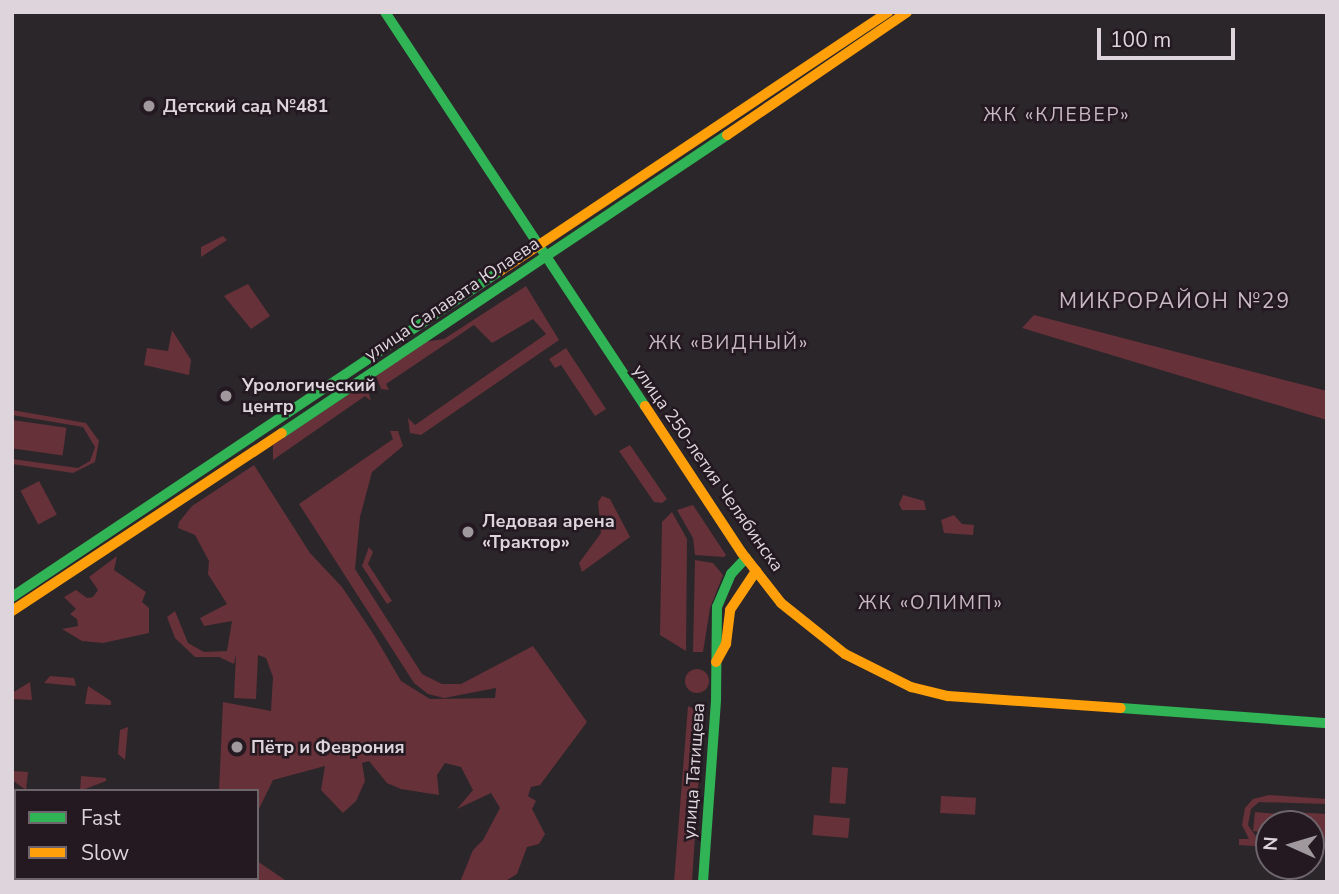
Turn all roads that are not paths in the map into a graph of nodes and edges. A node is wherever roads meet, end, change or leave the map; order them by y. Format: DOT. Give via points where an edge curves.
graph roads {
  1 [pos="385,12"];
  2 [pos="889,12"];
  3 [pos="907,12"];
  4 [pos="539,246"];
  5 [pos="547,258"];
  6 [pos="746,558"];
  7 [pos="756,571"];
  8 [pos="12,597"];
  9 [pos="12,611"];
  10 [pos="716,662"];
  11 [pos="1327,723"];
  12 [pos="704,882"];
  1 -- 4 [label="main road, улица 250-летия Челябинска"];
  2 -- 4 [label="main road, улица Салавата Юлаева"];
  3 -- 5 [label="main road, улица Салавата Юлаева"];
  4 -- 5 [label="main road, улица 250-летия Челябинска"];
  4 -- 8 [label="main road, улица Салавата Юлаева"];
  5 -- 6 [label="main road, улица 250-летия Челябинска"];
  5 -- 9 [label="main road, улица Салавата Юлаева"];
  6 -- 7 [label="main road, улица 250-летия Челябинска"];
  6 -- 10 [label="main road, улица Татищева" via="731,574 717,607"];
  7 -- 10 [label="main road, улица Татищева" via="730,610 726,643"];
  7 -- 11 [label="main road, улица 250-летия Челябинска" via="781,603 845,654 911,687 948,696"];
  10 -- 12 [label="main road, улица Татищева"];
}
